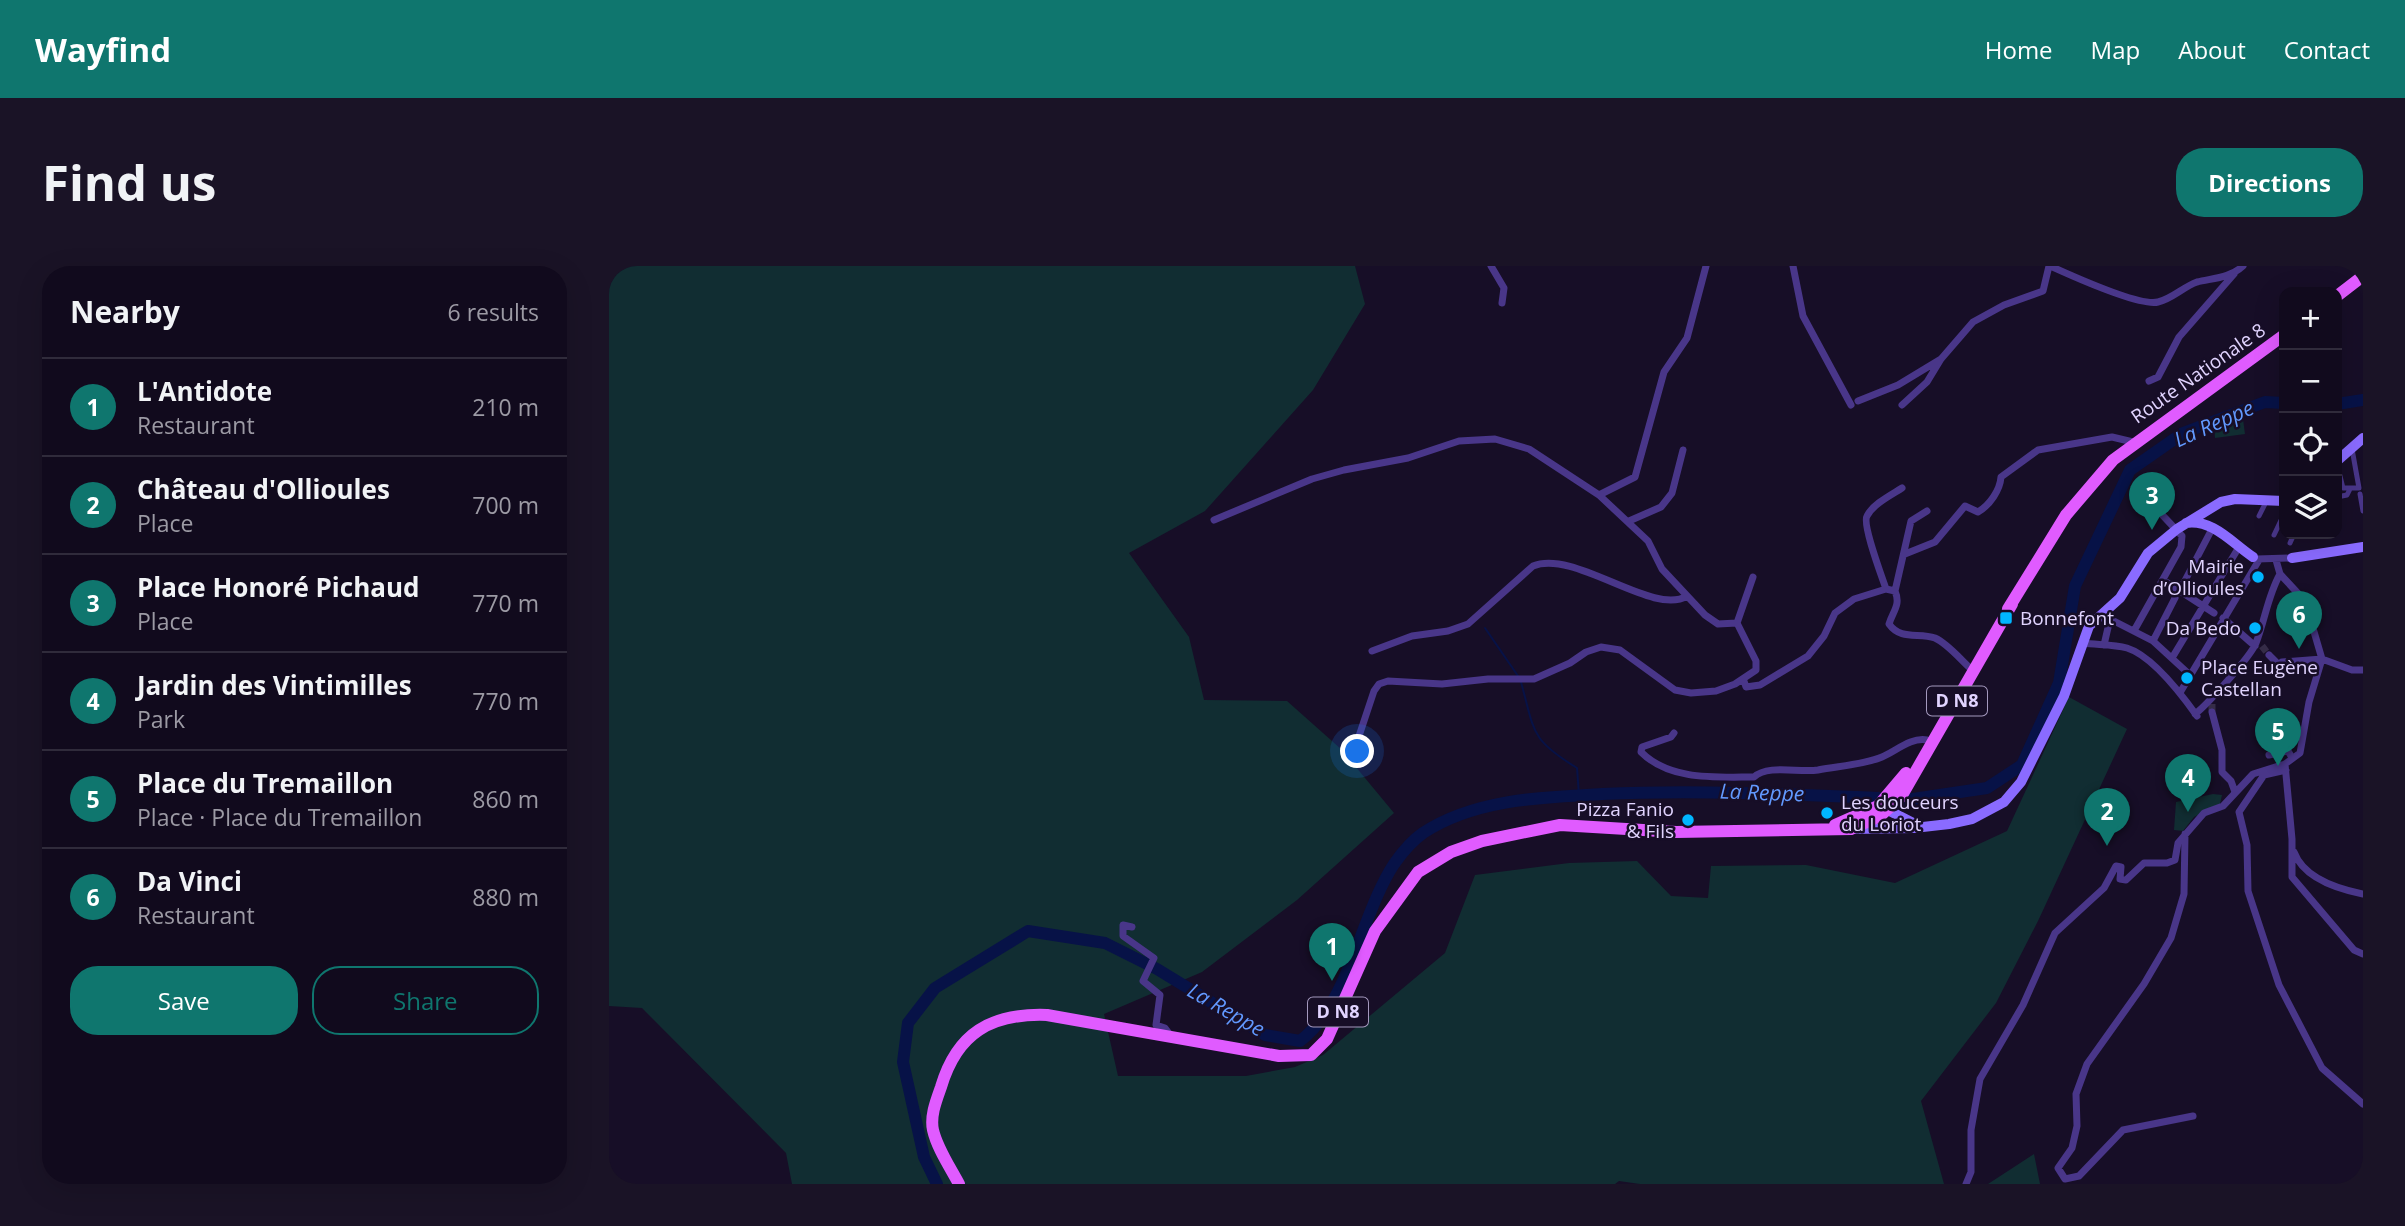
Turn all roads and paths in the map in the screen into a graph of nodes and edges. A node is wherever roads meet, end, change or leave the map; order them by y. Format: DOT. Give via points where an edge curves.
graph roads {
  1 [pos="1492,266"];
  2 [pos="1706,266"];
  3 [pos="1793,266"];
  4 [pos="2050,266"];
  5 [pos="2243,266"];
  6 [pos="2234,274"];
  7 [pos="2363,276"];
  8 [pos="2342,292"];
  9 [pos="1502,303"];
  10 [pos="2279,339"];
  11 [pos="1941,359"];
  12 [pos="2149,381"];
  13 [pos="1902,405"];
  14 [pos="2363,438"];
  15 [pos="2133,442"];
  16 [pos="2351,448"];
  17 [pos="1683,450"];
  18 [pos="2342,458"];
  19 [pos="2340,476"];
  20 [pos="1902,488"];
  21 [pos="2350,489"];
  22 [pos="2360,490"];
  23 [pos="1599,495"];
  24 [pos="2342,496"];
  25 [pos="2153,498"];
  26 [pos="2267,500"];
  27 [pos="2279,501"];
  28 [pos="2213,506"];
  29 [pos="1927,511"];
  30 [pos="2363,511"];
  31 [pos="2259,516"];
  32 [pos="1214,520"];
  33 [pos="1629,521"];
  34 [pos="2279,524"];
  35 [pos="2182,526"];
  36 [pos="2213,527"];
  37 [pos="2274,535"];
  38 [pos="2292,539"];
  39 [pos="2290,543"];
  40 [pos="2239,547"];
  41 [pos="2363,547"];
  42 [pos="1905,554"];
  43 [pos="2256,558"];
  44 [pos="2291,558"];
  45 [pos="2276,560"];
  46 [pos="2280,574"];
  47 [pos="1753,577"];
  48 [pos="2163,580"];
  49 [pos="1891,590"];
  50 [pos="2178,594"];
  51 [pos="1687,596"];
  52 [pos="2012,604"];
  53 [pos="2204,606"];
  54 [pos="2214,613"];
  55 [pos="2108,615"];
  56 [pos="2224,618"];
  57 [pos="1737,623"];
  58 [pos="2135,629"];
  59 [pos="2153,641"];
  60 [pos="2083,643"];
  61 [pos="2104,645"];
  62 [pos="2259,646"];
  63 [pos="1372,651"];
  64 [pos="2269,655"];
  65 [pos="2322,659"];
  66 [pos="2171,660"];
  67 [pos="1970,667"];
  68 [pos="2363,670"];
  69 [pos="2161,674"];
  70 [pos="2190,675"];
  71 [pos="2151,676"];
  72 [pos="1744,681"];
  73 [pos="2181,691"];
  74 [pos="2211,706"];
  75 [pos="1674,733"];
  76 [pos="1358,739"];
  77 [pos="1927,740"];
  78 [pos="2269,755"];
  79 [pos="2291,756"];
  80 [pos="2285,767"];
  81 [pos="2263,773"];
  82 [pos="2235,792"];
  83 [pos="1901,797"];
  84 [pos="1885,809"];
  85 [pos="1902,818"];
  86 [pos="1927,827"];
  87 [pos="1812,829"];
  88 [pos="1851,829"];
  89 [pos="1895,829"];
  90 [pos="2185,834"];
  91 [pos="2293,848"];
  92 [pos="2310,872"];
  93 [pos="2299,888"];
  94 [pos="2363,894"];
  95 [pos="1132,928"];
  96 [pos="2363,954"];
  97 [pos="1171,1037"];
  98 [pos="2363,1104"];
  99 [pos="2193,1116"];
  100 [pos="959,1184"];
  101 [pos="1966,1184"];
  1 -- 9 [label="street" via="1504,288"];
  2 -- 23 [label="street" via="1687,338 1664,372 1635,477"];
  3 -- 11 [label="street" via="1803,316 1854,403 1898,385"];
  4 -- 6 [label="street" via="2148,302"];
  4 -- 11 [label="street" via="2043,291 1973,322"];
  5 -- 6 [label="street"];
  6 -- 12 [label="street" via="2179,337 2158,377"];
  7 -- 8 [label="main road"];
  10 -- 15 [label="main road, Route Nationale 8 / D N8"];
  11 -- 13 [label="street" via="1927,382"];
  14 -- 16 [label="main road"];
  15 -- 42 [label="street" via="2112,437 2027,455 2001,477 1999,488 1983,509 1978,512 1965,506 1935,542"];
  15 -- 52 [label="main road, D N8" via="2082,494"];
  16 -- 18 [label="main road"];
  16 -- 22 [label="street"];
  17 -- 33 [label="street" via="1672,493 1661,507"];
  19 -- 21 [label="street" via="2343,488"];
  20 -- 49 [label="street" via="1867,515 1864,525"];
  21 -- 22 [label="street"];
  21 -- 24 [label="street"];
  22 -- 30 [label="street"];
  23 -- 32 [label="street" via="1518,444 1478,438 1323,476"];
  23 -- 33 [label="street"];
  25 -- 35 [label="street" via="2152,504"];
  26 -- 27 [label="main road"];
  26 -- 28 [label="main road" via="2227,499"];
  26 -- 31 [label="street"];
  28 -- 35 [label="main road"];
  28 -- 36 [label="main road" via="2209,515"];
  29 -- 42 [label="street" via="1911,522"];
  33 -- 51 [label="street" via="1649,541 1662,569"];
  34 -- 37 [label="street"];
  35 -- 36 [label="main road" via="2199,522"];
  35 -- 48 [label="street" via="2181,547"];
  35 -- 55 [label="main road" via="2148,553"];
  36 -- 40 [label="main road"];
  36 -- 50 [label="street"];
  38 -- 39 [label="street"];
  40 -- 43 [label="main road"];
  40 -- 53 [label="street"];
  41 -- 44 [label="main road"];
  42 -- 49 [label="street"];
  43 -- 45 [label="street"];
  43 -- 56 [label="street"];
  44 -- 45 [label="street"];
  45 -- 46 [label="street"];
  46 -- 62 [label="street"];
  46 -- 65 [label="street" via="2305,601"];
  47 -- 57 [label="street"];
  48 -- 50 [label="street"];
  48 -- 58 [label="street"];
  49 -- 67 [label="street" via="1898,605 1888,624 1893,629 1914,637 1933,637"];
  49 -- 72 [label="street" via="1859,596 1835,613 1808,656 1751,689"];
  50 -- 53 [label="street"];
  50 -- 59 [label="street"];
  51 -- 57 [label="street" via="1718,624"];
  51 -- 63 [label="street" via="1680,601 1666,599 1617,586 1571,566 1541,563 1468,624 1412,636"];
  52 -- 67 [label="main road, D N8"];
  52 -- 83 [label="main road, D N8"];
  53 -- 54 [label="street"];
  53 -- 66 [label="street"];
  55 -- 58 [label="street"];
  55 -- 60 [label="main road" via="2089,626"];
  55 -- 61 [label="street"];
  56 -- 62 [label="street"];
  56 -- 70 [label="street"];
  57 -- 72 [label="street" via="1756,661 1756,670"];
  58 -- 59 [label="street"];
  59 -- 66 [label="street"];
  60 -- 61 [label="street"];
  60 -- 86 [label="main road" via="2064,696 2014,793 1972,819"];
  61 -- 69 [label="street" via="2135,651"];
  62 -- 74 [label="street" via="2220,686"];
  64 -- 65 [label="street" via="2279,662"];
  65 -- 68 [label="street"];
  65 -- 79 [label="street" via="2300,752"];
  66 -- 70 [label="street"];
  67 -- 77 [label="main road, D N8"];
  69 -- 71 [label="street"];
  69 -- 73 [label="street"];
  70 -- 73 [label="street"];
  72 -- 76 [label="street" via="1716,691 1675,690 1620,650 1601,647 1534,679 1379,684"];
  73 -- 74 [label="street" via="2196,715"];
  74 -- 82 [label="street" via="2222,750 2222,772"];
  75 -- 77 [label="street" via="1642,747 1641,752 1659,764 1696,776 1814,771 1880,758 1916,740"];
  77 -- 84 [label="main road, D N8"];
  78 -- 79 [label="street" via="2288,751"];
  79 -- 80 [label="street"];
  80 -- 81 [label="street"];
  80 -- 91 [label="street"];
  81 -- 82 [label="street" via="2253,774"];
  81 -- 98 [label="street" via="2239,812 2247,845 2248,891 2279,985 2322,1068"];
  82 -- 90 [label="street" via="2223,806 2204,813"];
  83 -- 84 [label="main road, D N8"];
  83 -- 85 [label="main road"];
  84 -- 85 [label="main road"];
  84 -- 87 [label="main road, D N8"];
  84 -- 88 [label="main road, D N8"];
  84 -- 89 [label="main road"];
  85 -- 86 [label="main road"];
  86 -- 89 [label="main road"];
  87 -- 88 [label="main road, D N8"];
  87 -- 97 [label="main road, D N8" via="1676,832 1560,825 1467,846 1425,866 1411,879 1375,931 1318,1051 1291,1057"];
  88 -- 89 [label="main road"];
  90 -- 99 [label="street" via="2184,894 2171,938 2087,1064 2076,1094 2077,1126 2071,1148 2058,1168 2065,1179 2079,1176 2123,1130"];
  90 -- 101 [label="street" via="2175,860 2144,863 2126,880 2120,879 2121,867 2116,866 2105,888 2055,933 2023,1005 1980,1079"];
  91 -- 92 [label="street" via="2296,859"];
  91 -- 93 [label="street" via="2292,877"];
  92 -- 93 [label="street" via="2298,874"];
  92 -- 94 [label="street" via="2336,889"];
  93 -- 96 [label="street" via="2354,950"];
  95 -- 97 [label="street" via="1123,925 1123,936 1154,958 1143,981 1160,995 1156,1025 1168,1030"];
  97 -- 100 [label="main road, D N8" via="1031,1014 989,1023 970,1034 950,1065 932,1121"];
}
